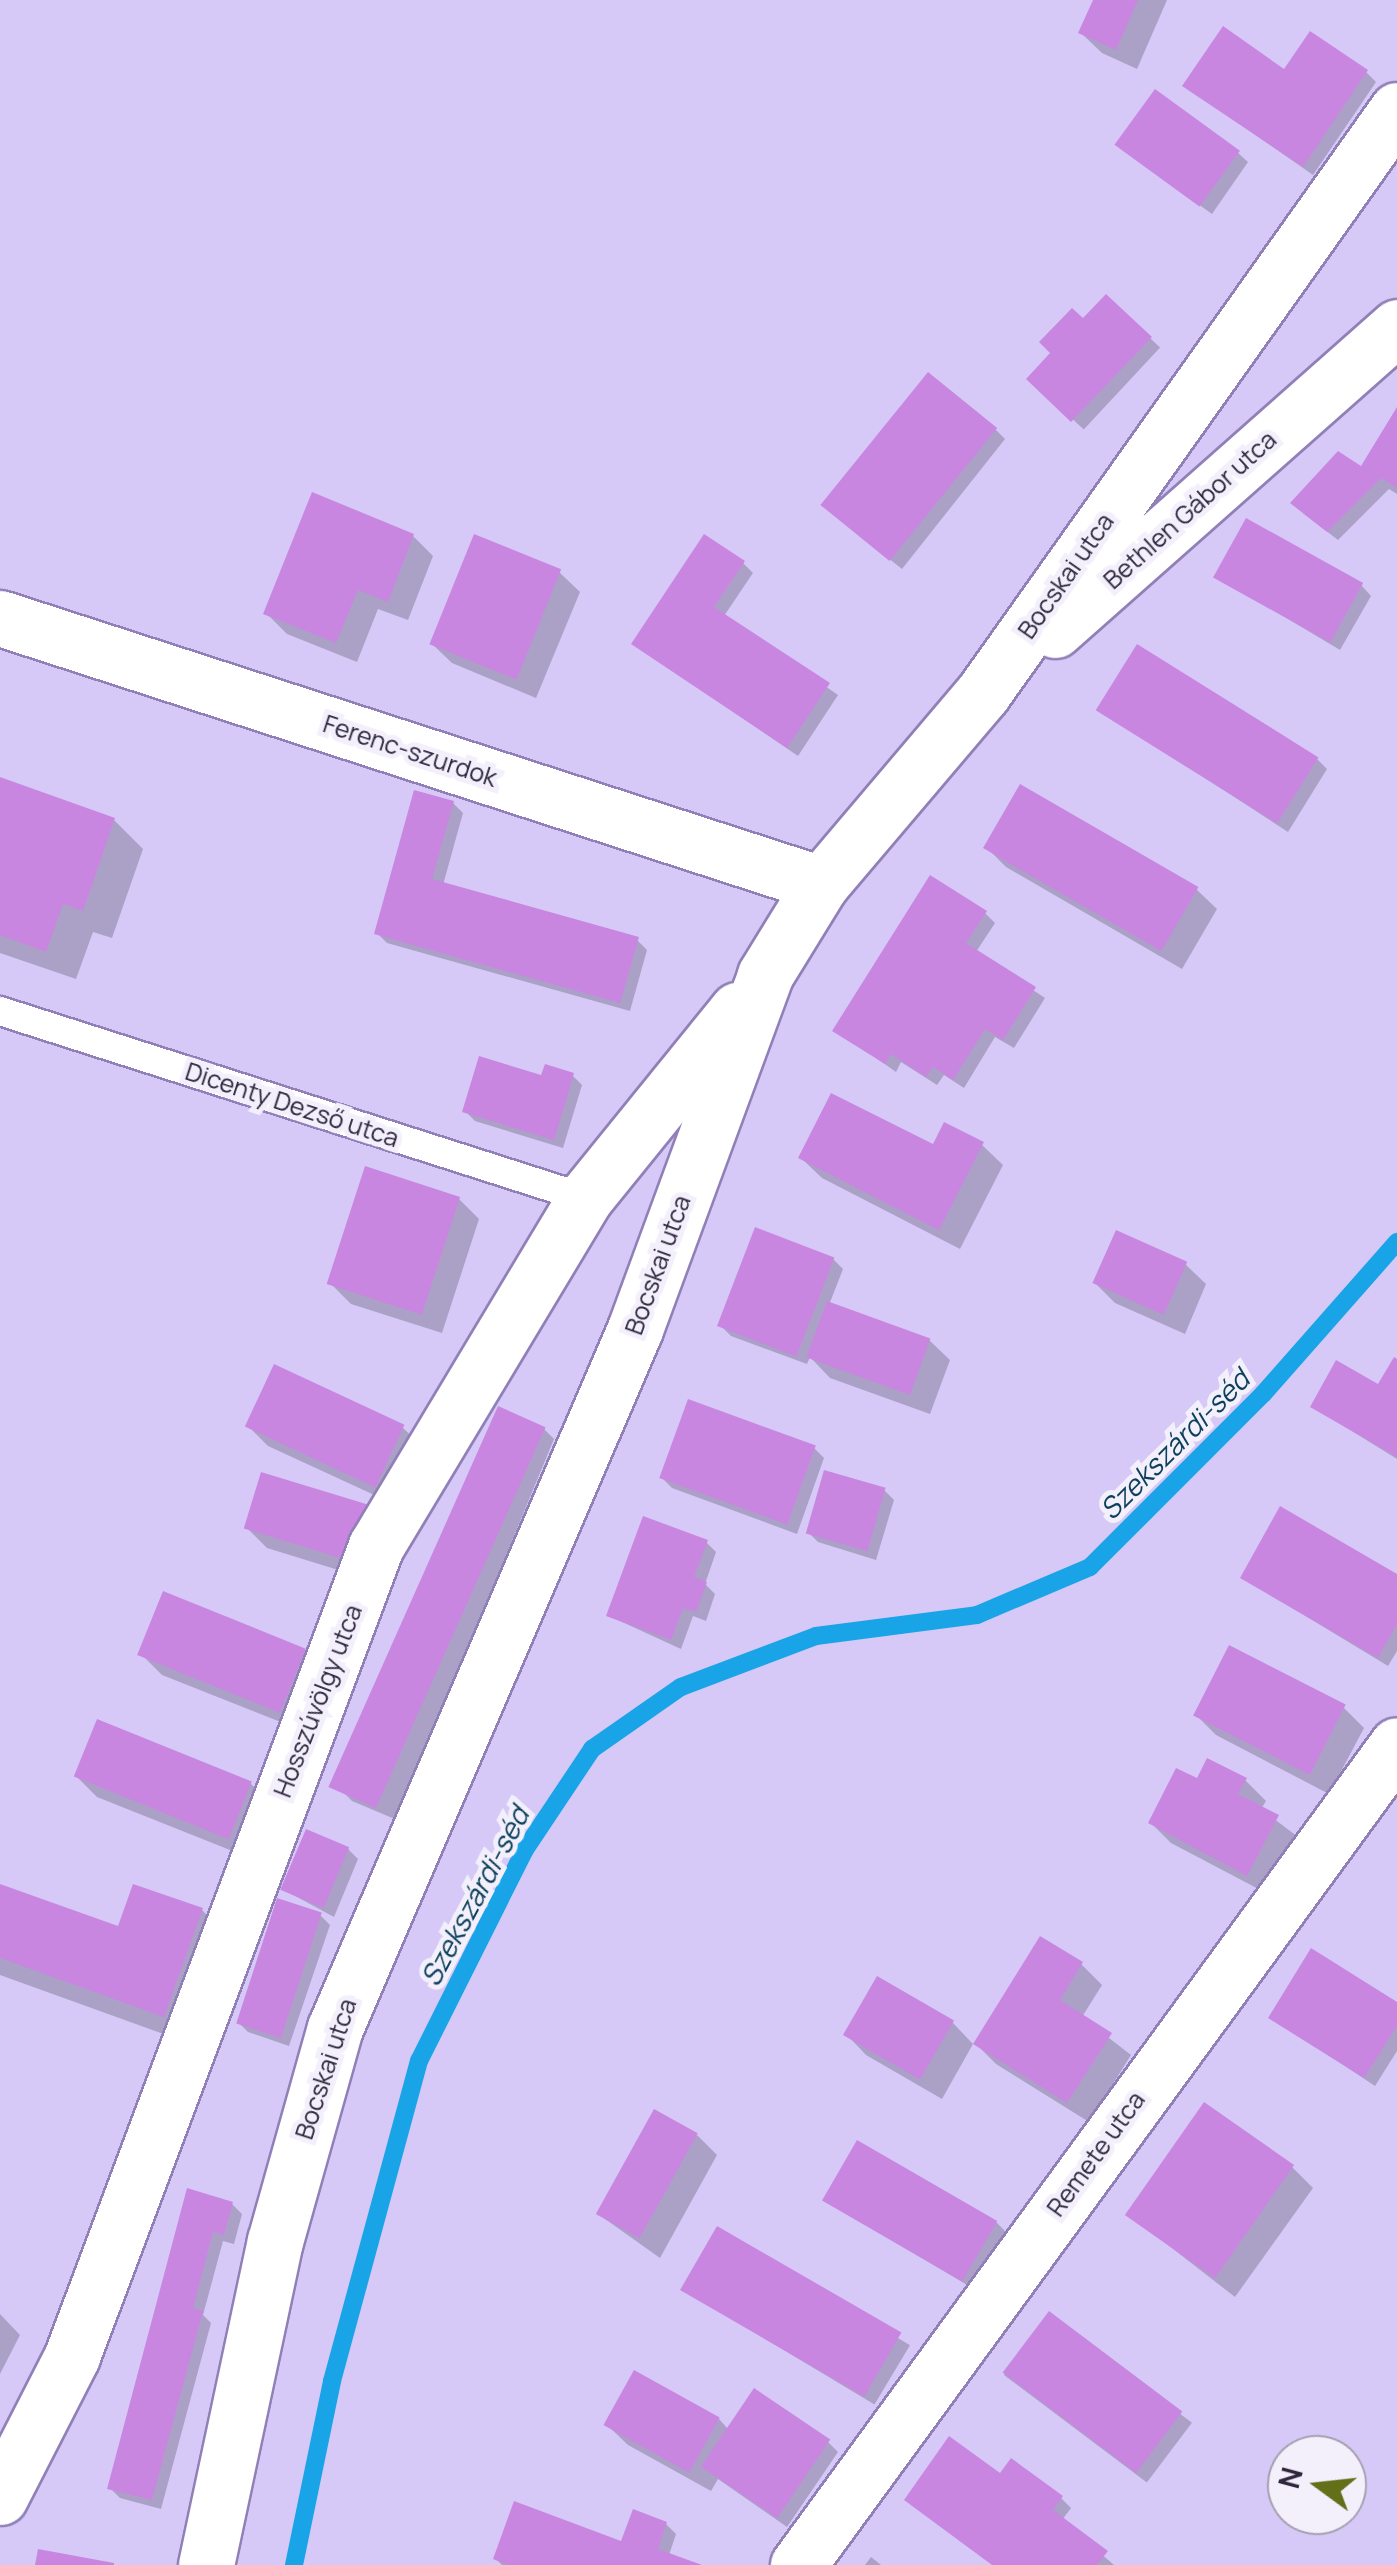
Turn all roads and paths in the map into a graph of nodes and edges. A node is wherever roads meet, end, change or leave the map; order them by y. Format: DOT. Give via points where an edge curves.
graph roads {
  1 [pos="1397,110"];
  2 [pos="1397,327"];
  3 [pos="0,618"];
  4 [pos="983,693"];
  5 [pos="821,884"];
  6 [pos="766,975"];
  7 [pos="0,1011"];
  8 [pos="585,1198"];
  9 [pos="1397,1745"];
  10 [pos="0,2498"];
  11 [pos="206,2565"];
  12 [pos="798,2565"];
  1 -- 4 [label="street, Bocskai utca"];
  2 -- 4 [label="street, Bethlen Gábor utca"];
  3 -- 5 [label="street, Ferenc-szurdok"];
  4 -- 5 [label="street, Bocskai utca"];
  5 -- 6 [label="street, Bocskai utca"];
  6 -- 8 [label="street, Hosszúvölgy utca"];
  6 -- 11 [label="street, Bocskai utca" via="636,1329 334,2028 271,2260"];
  7 -- 8 [label="lane, Dicenty Dezső utca"];
  8 -- 10 [label="street, Hosszúvölgy utca" via="376,1546 72,2356"];
  9 -- 12 [label="street, Remete utca"];
}
